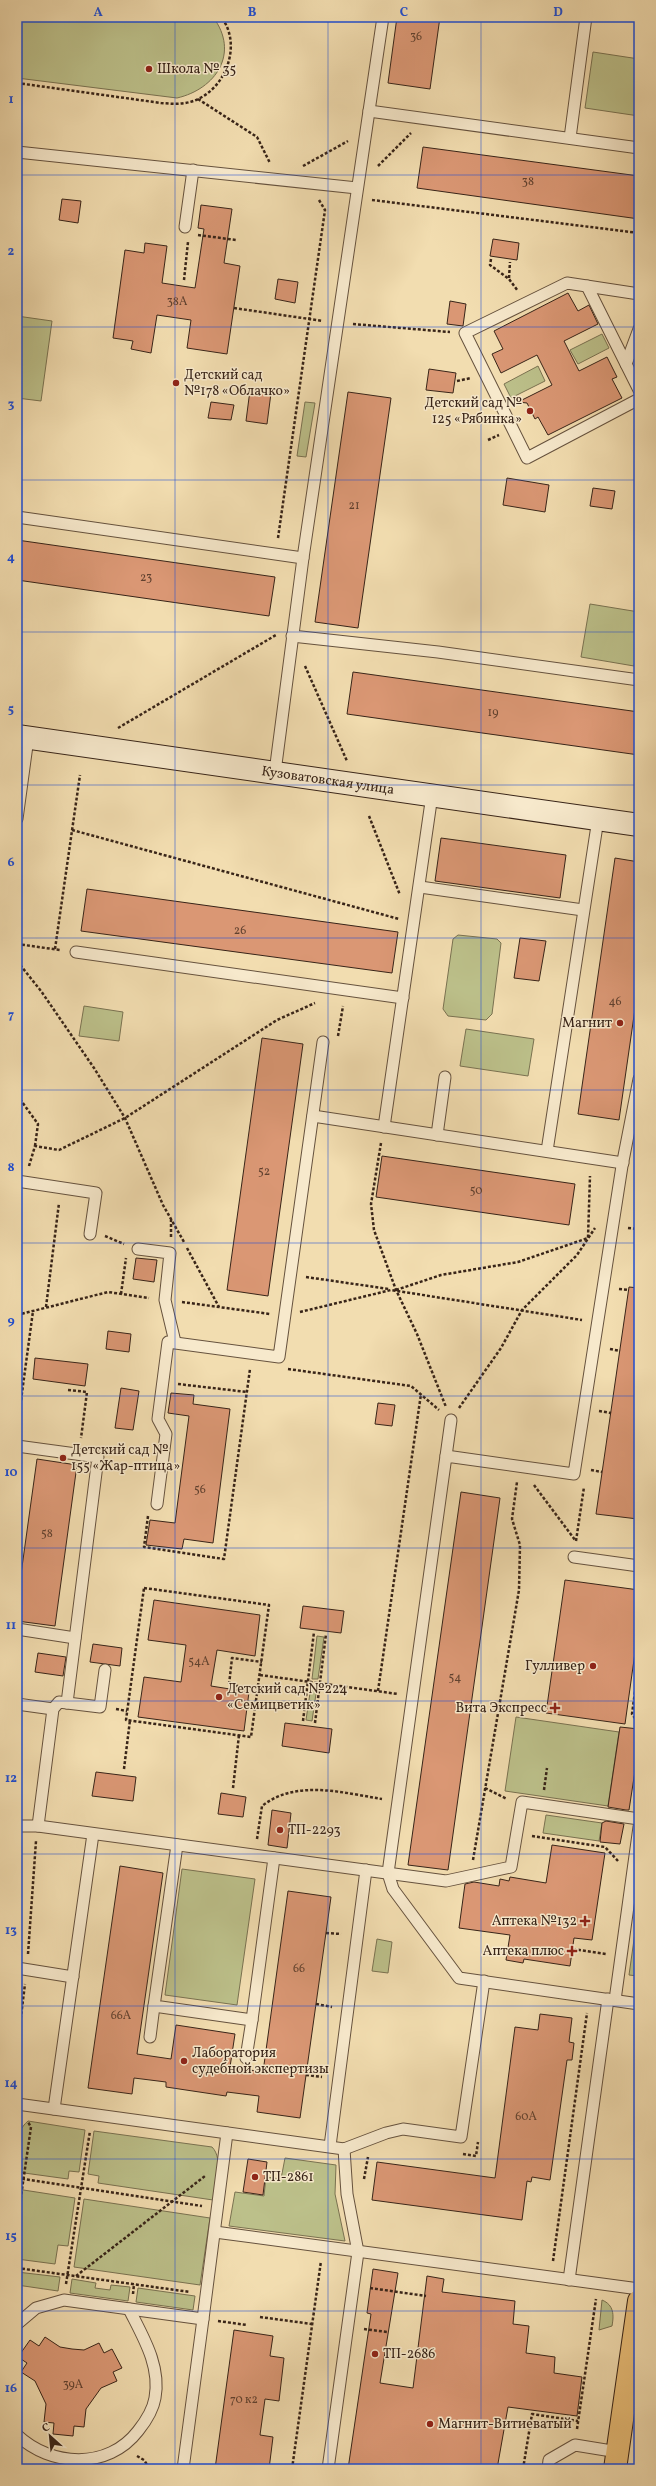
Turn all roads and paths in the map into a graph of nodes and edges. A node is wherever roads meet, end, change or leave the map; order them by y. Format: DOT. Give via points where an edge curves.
graph roads {
  1 [pos="222,17"];
  2 [pos="383,17"];
  3 [pos="586,17"];
  4 [pos="17,83"];
  5 [pos="198,99"];
  6 [pos="369,111"];
  7 [pos="425,118"];
  8 [pos="366,132"];
  9 [pos="570,138"];
  10 [pos="639,148"];
  11 [pos="17,152"];
  12 [pos="193,170"];
  13 [pos="277,179"];
  14 [pos="307,183"];
  15 [pos="356,193"];
  16 [pos="187,230"];
  17 [pos="639,233"];
  18 [pos="236,240"];
  19 [pos="491,259"];
  20 [pos="510,262"];
  21 [pos="509,279"];
  22 [pos="184,280"];
  23 [pos="587,286"];
  24 [pos="639,294"];
  25 [pos="525,303"];
  26 [pos="234,308"];
  27 [pos="309,319"];
  28 [pos="337,323"];
  29 [pos="639,328"];
  30 [pos="432,330"];
  31 [pos="626,364"];
  32 [pos="639,390"];
  33 [pos="639,399"];
  34 [pos="17,517"];
  35 [pos="276,555"];
  36 [pos="303,558"];
  37 [pos="278,634"];
  38 [pos="292,636"];
  39 [pos="639,680"];
  40 [pos="117,729"];
  41 [pos="22,737"];
  42 [pos="347,761"];
  43 [pos="275,772"];
  44 [pos="80,775"];
  45 [pos="19,783"];
  46 [pos="432,794"];
  47 [pos="369,816"];
  48 [pos="17,819"];
  49 [pos="598,819"];
  50 [pos="639,825"];
  51 [pos="72,830"];
  52 [pos="420,887"];
  53 [pos="583,910"];
  54 [pos="412,922"];
  55 [pos="55,949"];
  56 [pos="76,952"];
  57 [pos="17,961"];
  58 [pos="345,990"];
  59 [pos="403,998"];
  60 [pos="323,1042"];
  61 [pos="445,1077"];
  62 [pos="639,1079"];
  63 [pos="17,1095"];
  64 [pos="313,1116"];
  65 [pos="125,1118"];
  66 [pos="384,1127"];
  67 [pos="437,1135"];
  68 [pos="35,1146"];
  69 [pos="547,1151"];
  70 [pos="623,1163"];
  71 [pos="592,1176"];
  72 [pos="22,1182"];
  73 [pos="61,1187"];
  74 [pos="597,1224"];
  75 [pos="90,1234"];
  76 [pos="588,1238"];
  77 [pos="127,1246"];
  78 [pos="138,1249"];
  79 [pos="126,1252"];
  80 [pos="290,1275"];
  81 [pos="614,1288"];
  82 [pos="391,1290"];
  83 [pos="396,1290"];
  84 [pos="628,1290"];
  85 [pos="121,1294"];
  86 [pos="165,1300"];
  87 [pos="46,1307"];
  88 [pos="219,1307"];
  89 [pos="33,1310"];
  90 [pos="522,1310"];
  91 [pos="17,1315"];
  92 [pos="285,1316"];
  93 [pos="598,1322"];
  94 [pos="175,1342"];
  95 [pos="605,1348"];
  96 [pos="620,1351"];
  97 [pos="253,1353"];
  98 [pos="285,1369"];
  99 [pos="163,1382"];
  100 [pos="68,1390"];
  101 [pos="247,1392"];
  102 [pos="421,1394"];
  103 [pos="17,1400"];
  104 [pos="21,1401"];
  105 [pos="596,1410"];
  106 [pos="611,1413"];
  107 [pos="451,1420"];
  108 [pos="17,1430"];
  109 [pos="17,1446"];
  110 [pos="79,1454"];
  111 [pos="446,1456"];
  112 [pos="519,1466"];
  113 [pos="586,1470"];
  114 [pos="602,1472"];
  115 [pos="585,1483"];
  116 [pos="157,1504"];
  117 [pos="576,1541"];
  118 [pos="574,1557"];
  119 [pos="639,1566"];
  120 [pos="17,1629"];
  121 [pos="314,1632"];
  122 [pos="326,1634"];
  123 [pos="75,1638"];
  124 [pos="262,1662"];
  125 [pos="639,1662"];
  126 [pos="105,1670"];
  127 [pos="260,1675"];
  128 [pos="308,1682"];
  129 [pos="320,1683"];
  130 [pos="258,1688"];
  131 [pos="378,1691"];
  132 [pos="414,1696"];
  133 [pos="67,1703"];
  134 [pos="17,1704"];
  135 [pos="53,1709"];
  136 [pos="130,1720"];
  137 [pos="303,1721"];
  138 [pos="315,1723"];
  139 [pos="639,1724"];
  140 [pos="239,1735"];
  141 [pos="547,1768"];
  142 [pos="124,1769"];
  143 [pos="639,1775"];
  144 [pos="639,1780"];
  145 [pos="233,1788"];
  146 [pos="485,1788"];
  147 [pos="503,1799"];
  148 [pos="398,1801"];
  149 [pos="542,1804"];
  150 [pos="634,1808"];
  151 [pos="639,1818"];
  152 [pos="17,1826"];
  153 [pos="38,1826"];
  154 [pos="639,1827"];
  155 [pos="93,1834"];
  156 [pos="516,1834"];
  157 [pos="177,1845"];
  158 [pos="254,1855"];
  159 [pos="274,1858"];
  160 [pos="366,1870"];
  161 [pos="388,1873"];
  162 [pos="632,1875"];
  163 [pos="470,1876"];
  164 [pos="573,1950"];
  165 [pos="621,1956"];
  166 [pos="17,1968"];
  167 [pos="73,1977"];
  168 [pos="484,1981"];
  169 [pos="589,1996"];
  170 [pos="612,2000"];
  171 [pos="639,2004"];
  172 [pos="154,2006"];
  173 [pos="21,2013"];
  174 [pos="17,2018"];
  175 [pos="252,2020"];
  176 [pos="150,2037"];
  177 [pos="246,2058"];
  178 [pos="18,2104"];
  179 [pos="54,2109"];
  180 [pos="93,2114"];
  181 [pos="227,2133"];
  182 [pos="330,2146"];
  183 [pos="344,2149"];
  184 [pos="223,2163"];
  185 [pos="17,2178"];
  186 [pos="24,2179"];
  187 [pos="80,2188"];
  188 [pos="173,2202"];
  189 [pos="218,2208"];
  190 [pos="17,2224"];
  191 [pos="215,2232"];
  192 [pos="323,2247"];
  193 [pos="358,2252"];
  194 [pos="17,2268"];
  195 [pos="68,2275"];
  196 [pos="76,2276"];
  197 [pos="550,2277"];
  198 [pos="569,2280"];
  199 [pos="598,2284"];
  200 [pos="353,2286"];
  201 [pos="639,2289"];
  202 [pos="207,2294"];
  203 [pos="426,2296"];
  204 [pos="64,2300"];
  205 [pos="639,2301"];
  206 [pos="129,2309"];
  207 [pos="260,2317"];
  208 [pos="203,2319"];
  209 [pos="17,2324"];
  210 [pos="312,2324"];
  211 [pos="247,2325"];
  212 [pos="348,2327"];
  213 [pos="387,2332"];
  214 [pos="578,2421"];
  215 [pos="17,2436"];
  216 [pos="575,2445"];
  217 [pos="144,2460"];
  218 [pos="616,2460"];
  219 [pos="150,2469"];
  220 [pos="183,2469"];
  221 [pos="292,2469"];
  222 [pos="328,2469"];
  223 [pos="523,2469"];
  224 [pos="548,2469"];
  1 -- 5 [label="path" via="230,38 230,57 224,74 213,89"];
  2 -- 6 [label="lane"];
  3 -- 9 [label="lane"];
  4 -- 5 [label="path" via="161,103 180,104"];
  5 -- 13 [label="path" via="257,137"];
  6 -- 7 [label="lane"];
  6 -- 8 [label="lane"];
  7 -- 9 [label="lane"];
  7 -- 15 [label="path"];
  8 -- 13 [label="path"];
  8 -- 15 [label="lane"];
  9 -- 10 [label="lane"];
  11 -- 12 [label="lane"];
  12 -- 13 [label="lane"];
  12 -- 16 [label="lane"];
  13 -- 14 [label="lane"];
  14 -- 15 [label="lane"];
  14 -- 27 [label="path" via="325,210"];
  15 -- 17 [label="path"];
  15 -- 28 [label="lane"];
  16 -- 18 [label="path"];
  16 -- 22 [label="path"];
  19 -- 21 [label="path" via="490,265"];
  20 -- 21 [label="path"];
  21 -- 25 [label="path"];
  23 -- 24 [label="lane"];
  23 -- 25 [label="lane" via="567,282"];
  23 -- 31 [label="lane"];
  25 -- 33 [label="lane" via="465,333 527,458"];
  26 -- 27 [label="path"];
  27 -- 28 [label="path"];
  27 -- 35 [label="path"];
  28 -- 30 [label="path"];
  28 -- 36 [label="lane"];
  29 -- 31 [label="lane"];
  31 -- 32 [label="lane"];
  34 -- 35 [label="lane"];
  35 -- 36 [label="lane"];
  36 -- 38 [label="lane"];
  37 -- 40 [label="path"];
  38 -- 39 [label="lane" via="438,652"];
  38 -- 42 [label="path"];
  38 -- 43 [label="lane"];
  41 -- 43 [label="street, Кузоватовская улица"];
  41 -- 45 [label="lane"];
  43 -- 46 [label="street, Кузоватовская улица"];
  44 -- 51 [label="path"];
  45 -- 48 [label="lane"];
  46 -- 49 [label="street, Кузоватовская улица"];
  46 -- 52 [label="lane"];
  47 -- 54 [label="path"];
  49 -- 50 [label="street, Кузоватовская улица"];
  49 -- 53 [label="lane"];
  51 -- 54 [label="path"];
  51 -- 55 [label="path"];
  52 -- 53 [label="lane"];
  52 -- 54 [label="lane"];
  53 -- 69 [label="lane"];
  54 -- 59 [label="lane"];
  56 -- 58 [label="lane"];
  57 -- 65 [label="path" via="41,991"];
  58 -- 59 [label="lane"];
  58 -- 60 [label="path" via="337,1045"];
  58 -- 65 [label="path" via="277,1020"];
  59 -- 66 [label="lane"];
  60 -- 64 [label="lane"];
  61 -- 67 [label="lane"];
  62 -- 70 [label="lane"];
  63 -- 68 [label="path" via="38,1124"];
  64 -- 66 [label="lane"];
  64 -- 80 [label="lane"];
  65 -- 68 [label="path" via="59,1150"];
  65 -- 88 [label="path" via="163,1206"];
  66 -- 67 [label="lane"];
  66 -- 83 [label="path" via="371,1204 374,1230"];
  67 -- 69 [label="lane"];
  68 -- 72 [label="path"];
  69 -- 70 [label="lane"];
  70 -- 93 [label="lane"];
  71 -- 76 [label="path"];
  72 -- 73 [label="lane"];
  73 -- 75 [label="lane" via="96,1192"];
  73 -- 87 [label="path"];
  74 -- 76 [label="path"];
  75 -- 77 [label="path" via="114,1238"];
  76 -- 83 [label="path" via="518,1262 440,1275"];
  76 -- 90 [label="path" via="578,1255"];
  78 -- 86 [label="lane" via="170,1253"];
  79 -- 85 [label="path"];
  80 -- 82 [label="path"];
  80 -- 92 [label="lane"];
  81 -- 84 [label="path"];
  82 -- 83 [label="path"];
  82 -- 92 [label="path"];
  83 -- 90 [label="path"];
  83 -- 107 [label="path" via="417,1334"];
  85 -- 86 [label="path"];
  85 -- 87 [label="path" via="108,1292"];
  86 -- 88 [label="path"];
  86 -- 94 [label="lane"];
  87 -- 89 [label="path"];
  88 -- 92 [label="path"];
  89 -- 91 [label="path"];
  89 -- 104 [label="path"];
  90 -- 93 [label="path"];
  90 -- 107 [label="path" via="501,1348"];
  92 -- 97 [label="lane" via="279,1357"];
  93 -- 112 [label="lane" via="574,1474"];
  94 -- 97 [label="lane"];
  94 -- 99 [label="lane" via="168,1342"];
  95 -- 96 [label="path"];
  97 -- 101 [label="path"];
  98 -- 102 [label="path" via="411,1386"];
  99 -- 101 [label="path"];
  99 -- 116 [label="lane" via="158,1419 166,1434"];
  100 -- 110 [label="path" via="87,1392"];
  101 -- 116 [label="path" via="224,1559 144,1547 148,1510"];
  102 -- 107 [label="path"];
  102 -- 131 [label="path"];
  103 -- 104 [label="path"];
  104 -- 108 [label="path"];
  105 -- 106 [label="path"];
  107 -- 111 [label="lane"];
  109 -- 110 [label="lane"];
  110 -- 123 [label="lane" via="98,1457"];
  111 -- 112 [label="lane"];
  111 -- 132 [label="lane"];
  112 -- 117 [label="path"];
  112 -- 146 [label="path" via="512,1519 520,1545 519,1590"];
  113 -- 114 [label="path"];
  115 -- 117 [label="path"];
  117 -- 118 [label="path"];
  118 -- 119 [label="lane"];
  120 -- 123 [label="lane"];
  121 -- 128 [label="path"];
  122 -- 129 [label="path"];
  123 -- 133 [label="lane"];
  124 -- 127 [label="path"];
  124 -- 130 [label="path" via="232,1658 229,1685"];
  124 -- 136 [label="path" via="269,1605 144,1588 126,1720"];
  125 -- 139 [label="path" via="632,1714"];
  126 -- 133 [label="lane" via="100,1707"];
  127 -- 128 [label="path"];
  127 -- 130 [label="path"];
  128 -- 129 [label="path"];
  128 -- 137 [label="path"];
  129 -- 131 [label="path"];
  129 -- 138 [label="path"];
  130 -- 140 [label="path" via="252,1737"];
  131 -- 132 [label="path"];
  132 -- 148 [label="lane"];
  133 -- 135 [label="lane" via="59,1702"];
  134 -- 135 [label="lane"];
  135 -- 153 [label="lane"];
  136 -- 140 [label="path"];
  136 -- 142 [label="path"];
  140 -- 145 [label="path"];
  141 -- 149 [label="path"];
  143 -- 144 [label="path"];
  144 -- 150 [label="path"];
  146 -- 147 [label="path"];
  146 -- 163 [label="path"];
  148 -- 158 [label="path" via="324,1790 303,1790 279,1795 262,1806"];
  148 -- 161 [label="lane"];
  149 -- 151 [label="lane"];
  149 -- 156 [label="lane" via="522,1802"];
  152 -- 153 [label="lane"];
  153 -- 155 [label="lane"];
  154 -- 162 [label="lane"];
  155 -- 157 [label="lane"];
  155 -- 167 [label="lane"];
  156 -- 162 [label="path" via="605,1847"];
  156 -- 163 [label="lane" via="511,1867"];
  157 -- 158 [label="lane"];
  157 -- 172 [label="lane"];
  158 -- 159 [label="lane"];
  159 -- 160 [label="lane"];
  159 -- 175 [label="lane"];
  160 -- 161 [label="lane"];
  160 -- 182 [label="lane"];
  161 -- 163 [label="lane" via="446,1881"];
  161 -- 168 [label="lane" via="393,1889 459,1978"];
  162 -- 165 [label="lane"];
  164 -- 165 [label="path"];
  165 -- 170 [label="lane"];
  166 -- 167 [label="lane"];
  167 -- 179 [label="lane"];
  168 -- 169 [label="lane"];
  168 -- 183 [label="lane" via="461,2137 403,2129"];
  169 -- 170 [label="lane"];
  169 -- 197 [label="path"];
  170 -- 171 [label="lane"];
  170 -- 198 [label="lane"];
  172 -- 175 [label="lane"];
  172 -- 176 [label="lane"];
  173 -- 174 [label="path"];
  175 -- 177 [label="lane"];
  178 -- 179 [label="lane"];
  178 -- 186 [label="path" via="31,2127"];
  179 -- 180 [label="lane"];
  180 -- 181 [label="lane"];
  180 -- 187 [label="path"];
  181 -- 182 [label="lane"];
  181 -- 184 [label="lane"];
  182 -- 183 [label="lane"];
  183 -- 193 [label="lane" via="347,2194"];
  184 -- 188 [label="path"];
  184 -- 189 [label="lane"];
  185 -- 186 [label="path"];
  186 -- 187 [label="path"];
  186 -- 190 [label="path"];
  187 -- 188 [label="path"];
  187 -- 195 [label="path"];
  188 -- 189 [label="path"];
  188 -- 196 [label="path"];
  189 -- 191 [label="lane"];
  191 -- 192 [label="lane"];
  191 -- 202 [label="lane"];
  192 -- 193 [label="lane"];
  192 -- 210 [label="path"];
  193 -- 197 [label="lane"];
  193 -- 200 [label="lane"];
  194 -- 195 [label="path"];
  195 -- 196 [label="path"];
  195 -- 204 [label="path"];
  196 -- 202 [label="path"];
  197 -- 198 [label="lane"];
  198 -- 199 [label="lane"];
  199 -- 201 [label="lane"];
  199 -- 214 [label="path"];
  200 -- 203 [label="path"];
  200 -- 212 [label="lane"];
  202 -- 208 [label="lane"];
  204 -- 206 [label="lane"];
  204 -- 209 [label="lane" via="36,2308"];
  205 -- 218 [label="main road"];
  206 -- 208 [label="lane"];
  206 -- 215 [label="lane" via="151,2355 156,2385 150,2411 136,2434 116,2450 90,2459 77,2460 64,2460 44,2454"];
  207 -- 210 [label="path"];
  208 -- 211 [label="path"];
  208 -- 220 [label="lane"];
  210 -- 221 [label="path"];
  212 -- 213 [label="path"];
  212 -- 222 [label="lane"];
  214 -- 216 [label="path"];
  214 -- 223 [label="path" via="532,2414"];
  216 -- 218 [label="lane"];
  216 -- 224 [label="lane" via="549,2460"];
  217 -- 219 [label="path"];
}
